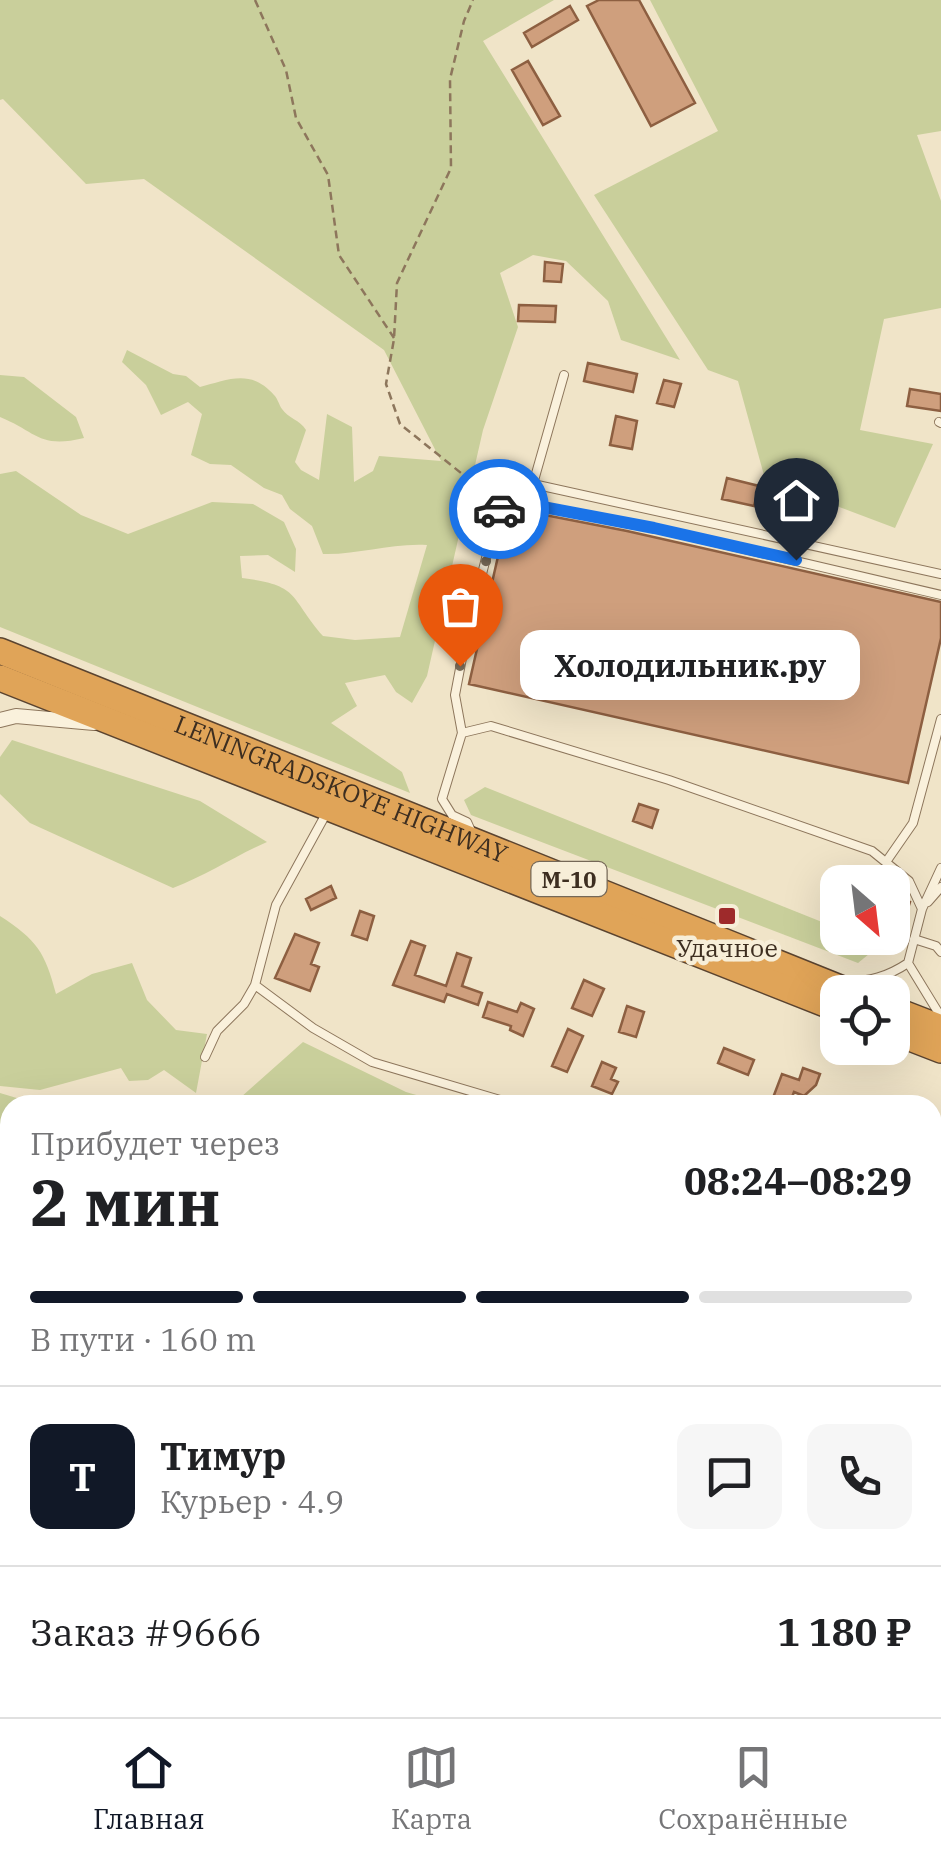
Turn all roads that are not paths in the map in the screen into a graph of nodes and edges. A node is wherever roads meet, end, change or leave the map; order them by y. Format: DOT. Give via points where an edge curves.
graph roads {
  1 [pos="564,376"];
  2 [pos="941,574"];
  3 [pos="941,595"];
  4 [pos="0,651"];
  5 [pos="0,678"];
  6 [pos="941,719"];
  7 [pos="0,720"];
  8 [pos="119,725"];
  9 [pos="462,733"];
  10 [pos="330,808"];
  11 [pos="476,842"];
  12 [pos="886,862"];
  13 [pos="941,868"];
  14 [pos="941,888"];
  15 [pos="922,910"];
  16 [pos="914,939"];
  17 [pos="940,948"];
  18 [pos="908,964"];
  19 [pos="890,975"];
  20 [pos="820,981"];
  21 [pos="256,984"];
  22 [pos="820,1002"];
  23 [pos="910,1016"];
  24 [pos="941,1017"];
  25 [pos="941,1028"];
  26 [pos="910,1038"];
  27 [pos="941,1050"];
  28 [pos="206,1057"];
  29 [pos="484,1095"];
  1 -- 2 [label="lane" via="533,484"];
  3 -- 9 [label="lane" via="501,499 455,695"];
  4 -- 11 [label="highway, LENINGRADSKOYE HIGHWAY / М-10"];
  5 -- 8 [label="highway, LENINGRADSKOYE HIGHWAY / М-10"];
  6 -- 12 [label="lane" via="913,822"];
  7 -- 8 [label="street"];
  8 -- 10 [label="highway, LENINGRADSKOYE HIGHWAY / М-10"];
  9 -- 11 [label="lane" via="442,799 452,815 468,822"];
  9 -- 12 [label="lane" via="491,726 670,780 872,851"];
  10 -- 21 [label="lane" via="276,904"];
  10 -- 22 [label="highway, LENINGRADSKOYE HIGHWAY / М-10"];
  11 -- 20 [label="highway, LENINGRADSKOYE HIGHWAY / М-10"];
  12 -- 15 [label="lane" via="910,881"];
  13 -- 15 [label="lane"];
  14 -- 15 [label="lane"];
  15 -- 16 [label="lane"];
  16 -- 17 [label="lane"];
  16 -- 18 [label="lane"];
  18 -- 19 [label="lane"];
  18 -- 24 [label="lane"];
  21 -- 28 [label="lane" via="217,1031"];
  21 -- 29 [label="lane" via="372,1062"];
  23 -- 25 [label="highway"];
  26 -- 27 [label="highway"];
}
